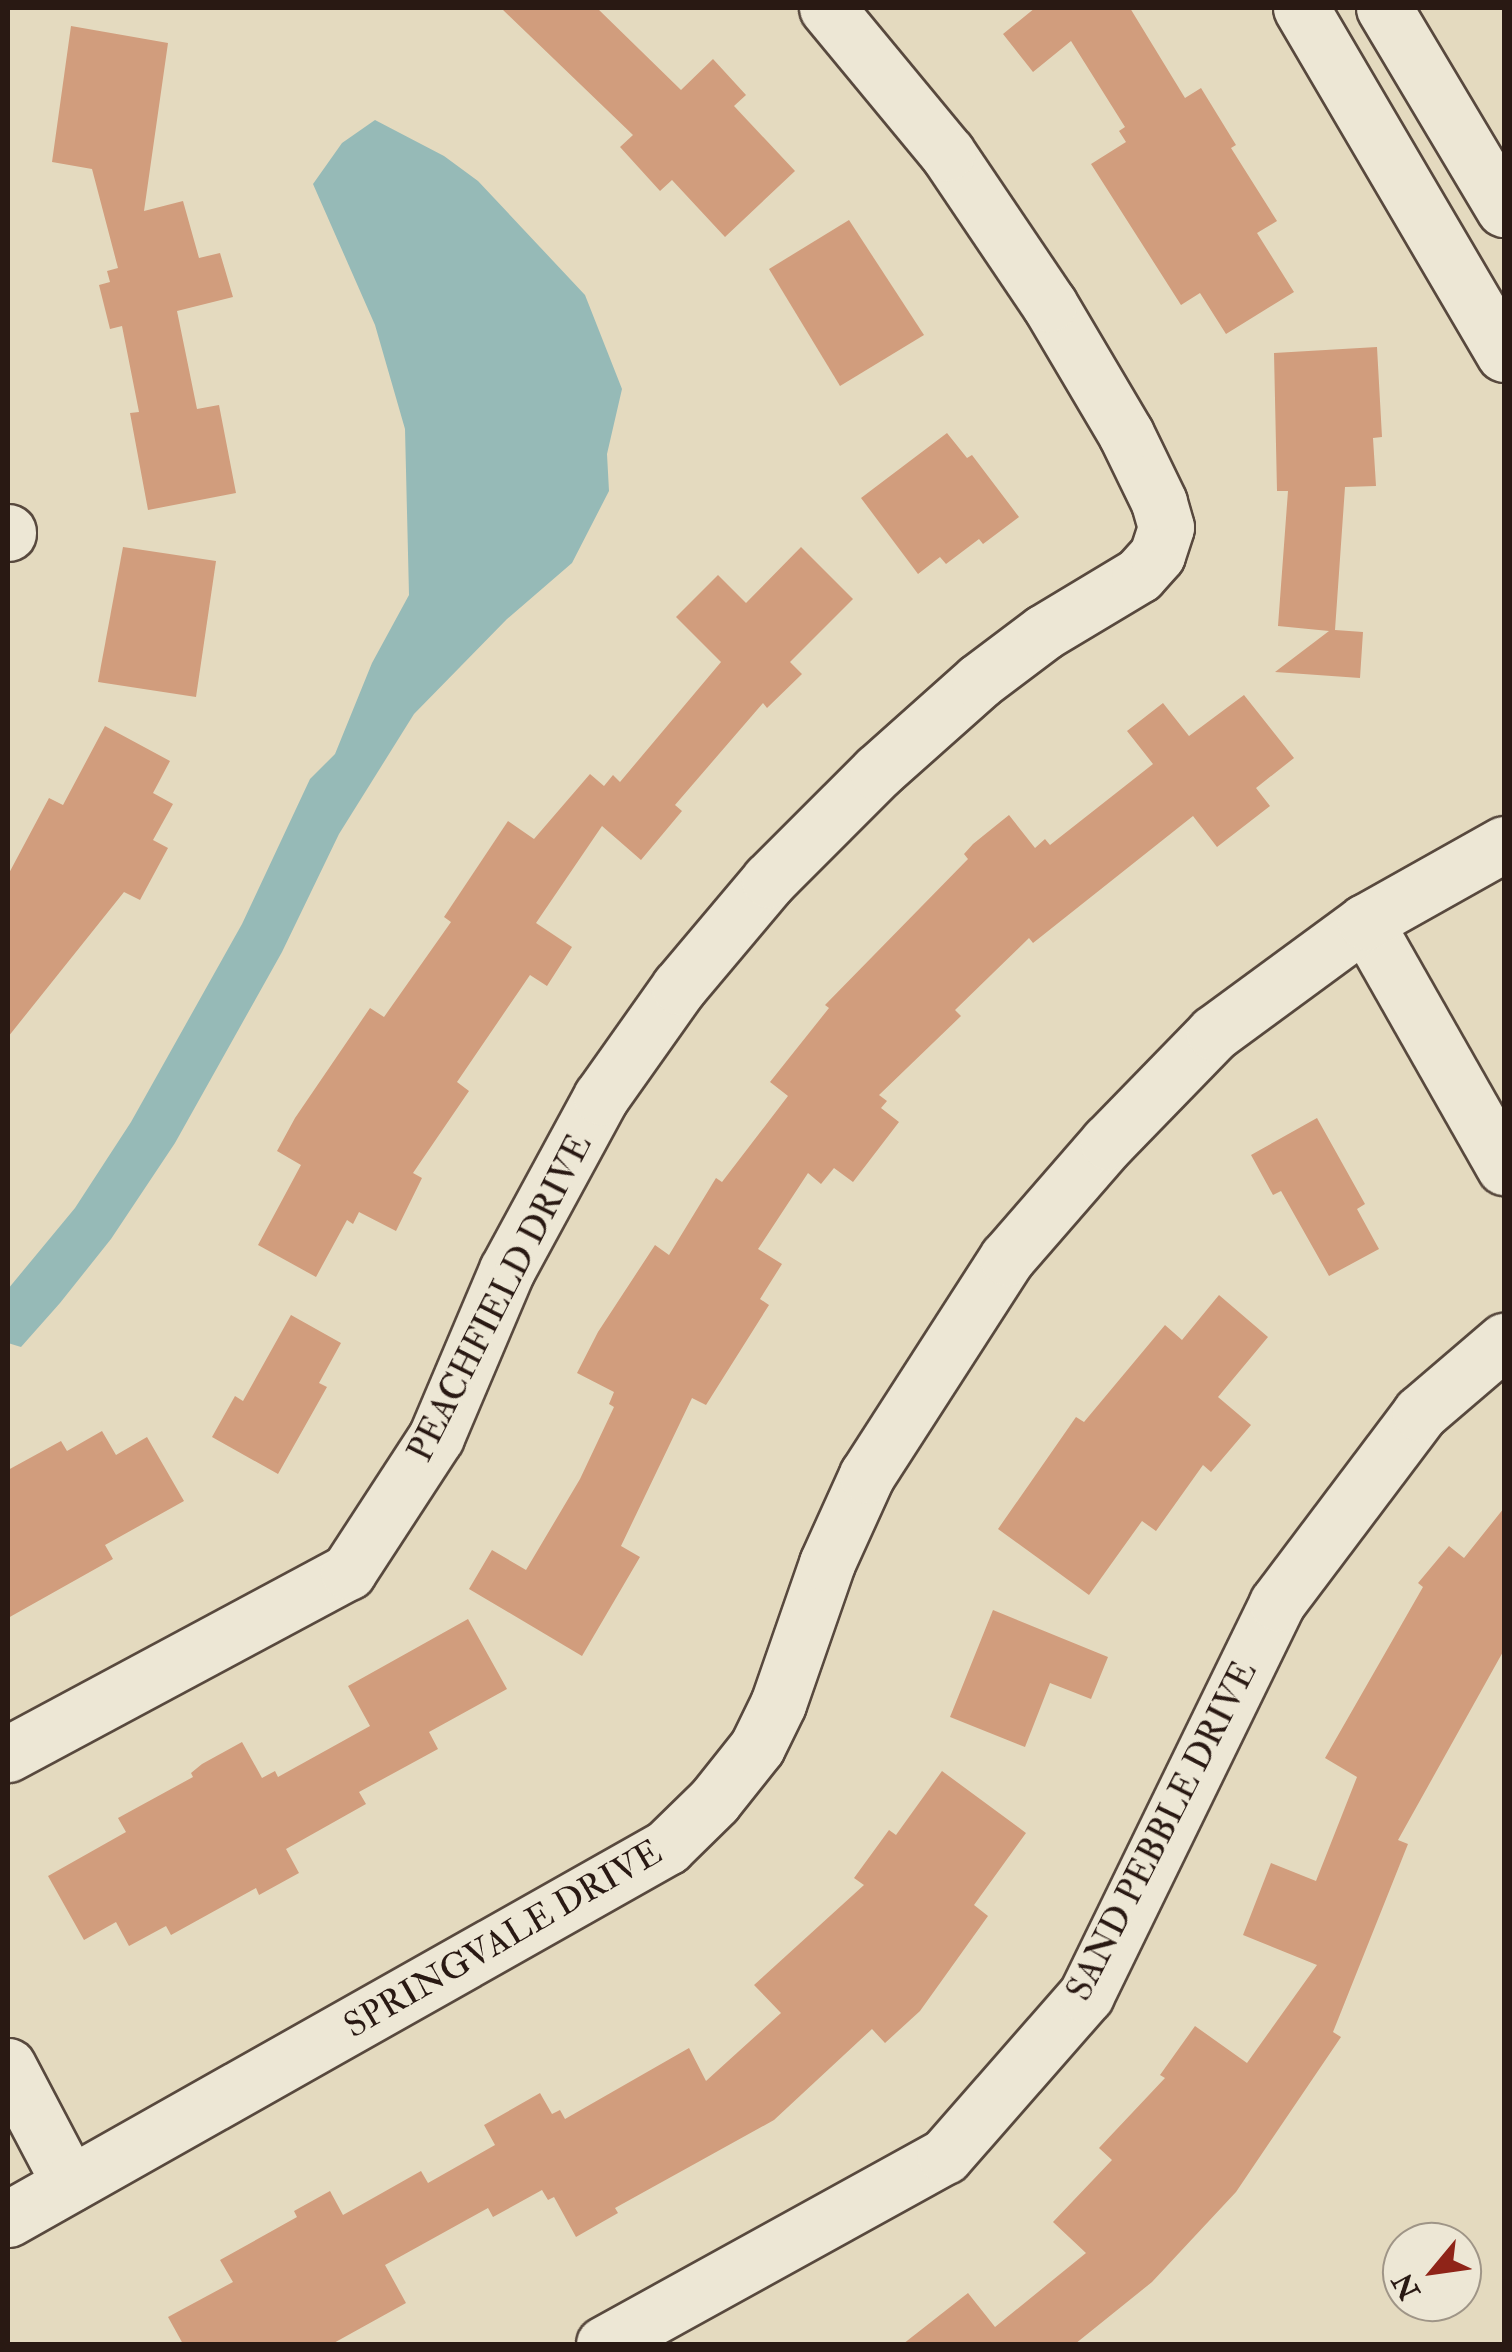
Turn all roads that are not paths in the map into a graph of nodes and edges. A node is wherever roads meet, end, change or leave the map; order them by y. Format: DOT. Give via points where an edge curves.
graph roads {
  1 [pos="827,8"];
  2 [pos="1301,8"];
  3 [pos="1384,8"];
  4 [pos="1504,209"];
  5 [pos="1500,334"];
  6 [pos="1504,844"];
  7 [pos="1365,922"];
  8 [pos="1504,1167"];
  9 [pos="1504,1341"];
  10 [pos="8,1754"];
  11 [pos="8,2066"];
  12 [pos="70,2184"];
  13 [pos="8,2219"];
  14 [pos="604,2344"];
  1 -- 10 [label="street, PEACHFIELD DRIVE" via="947,152 1049,304 1158,502 1166,528 1157,556 1139,575 979,681 877,772 770,880 679,986 601,1097 507,1270 436,1437 348,1572"];
  2 -- 5 [label="street"];
  3 -- 4 [label="street"];
  6 -- 7 [label="street, SPRINGVALE DRIVE"];
  7 -- 8 [label="street"];
  7 -- 12 [label="street, SPRINGVALE DRIVE" via="1214,1033 1006,1258 867,1475 826,1563 764,1733 702,1813 666,1847 598,1889"];
  9 -- 14 [label="street, SAND PEBBLE DRIVE" via="1420,1413 1277,1603 1086,1995 945,2156"];
  11 -- 12 [label="street"];
  12 -- 13 [label="street, SPRINGVALE DRIVE"];
}
